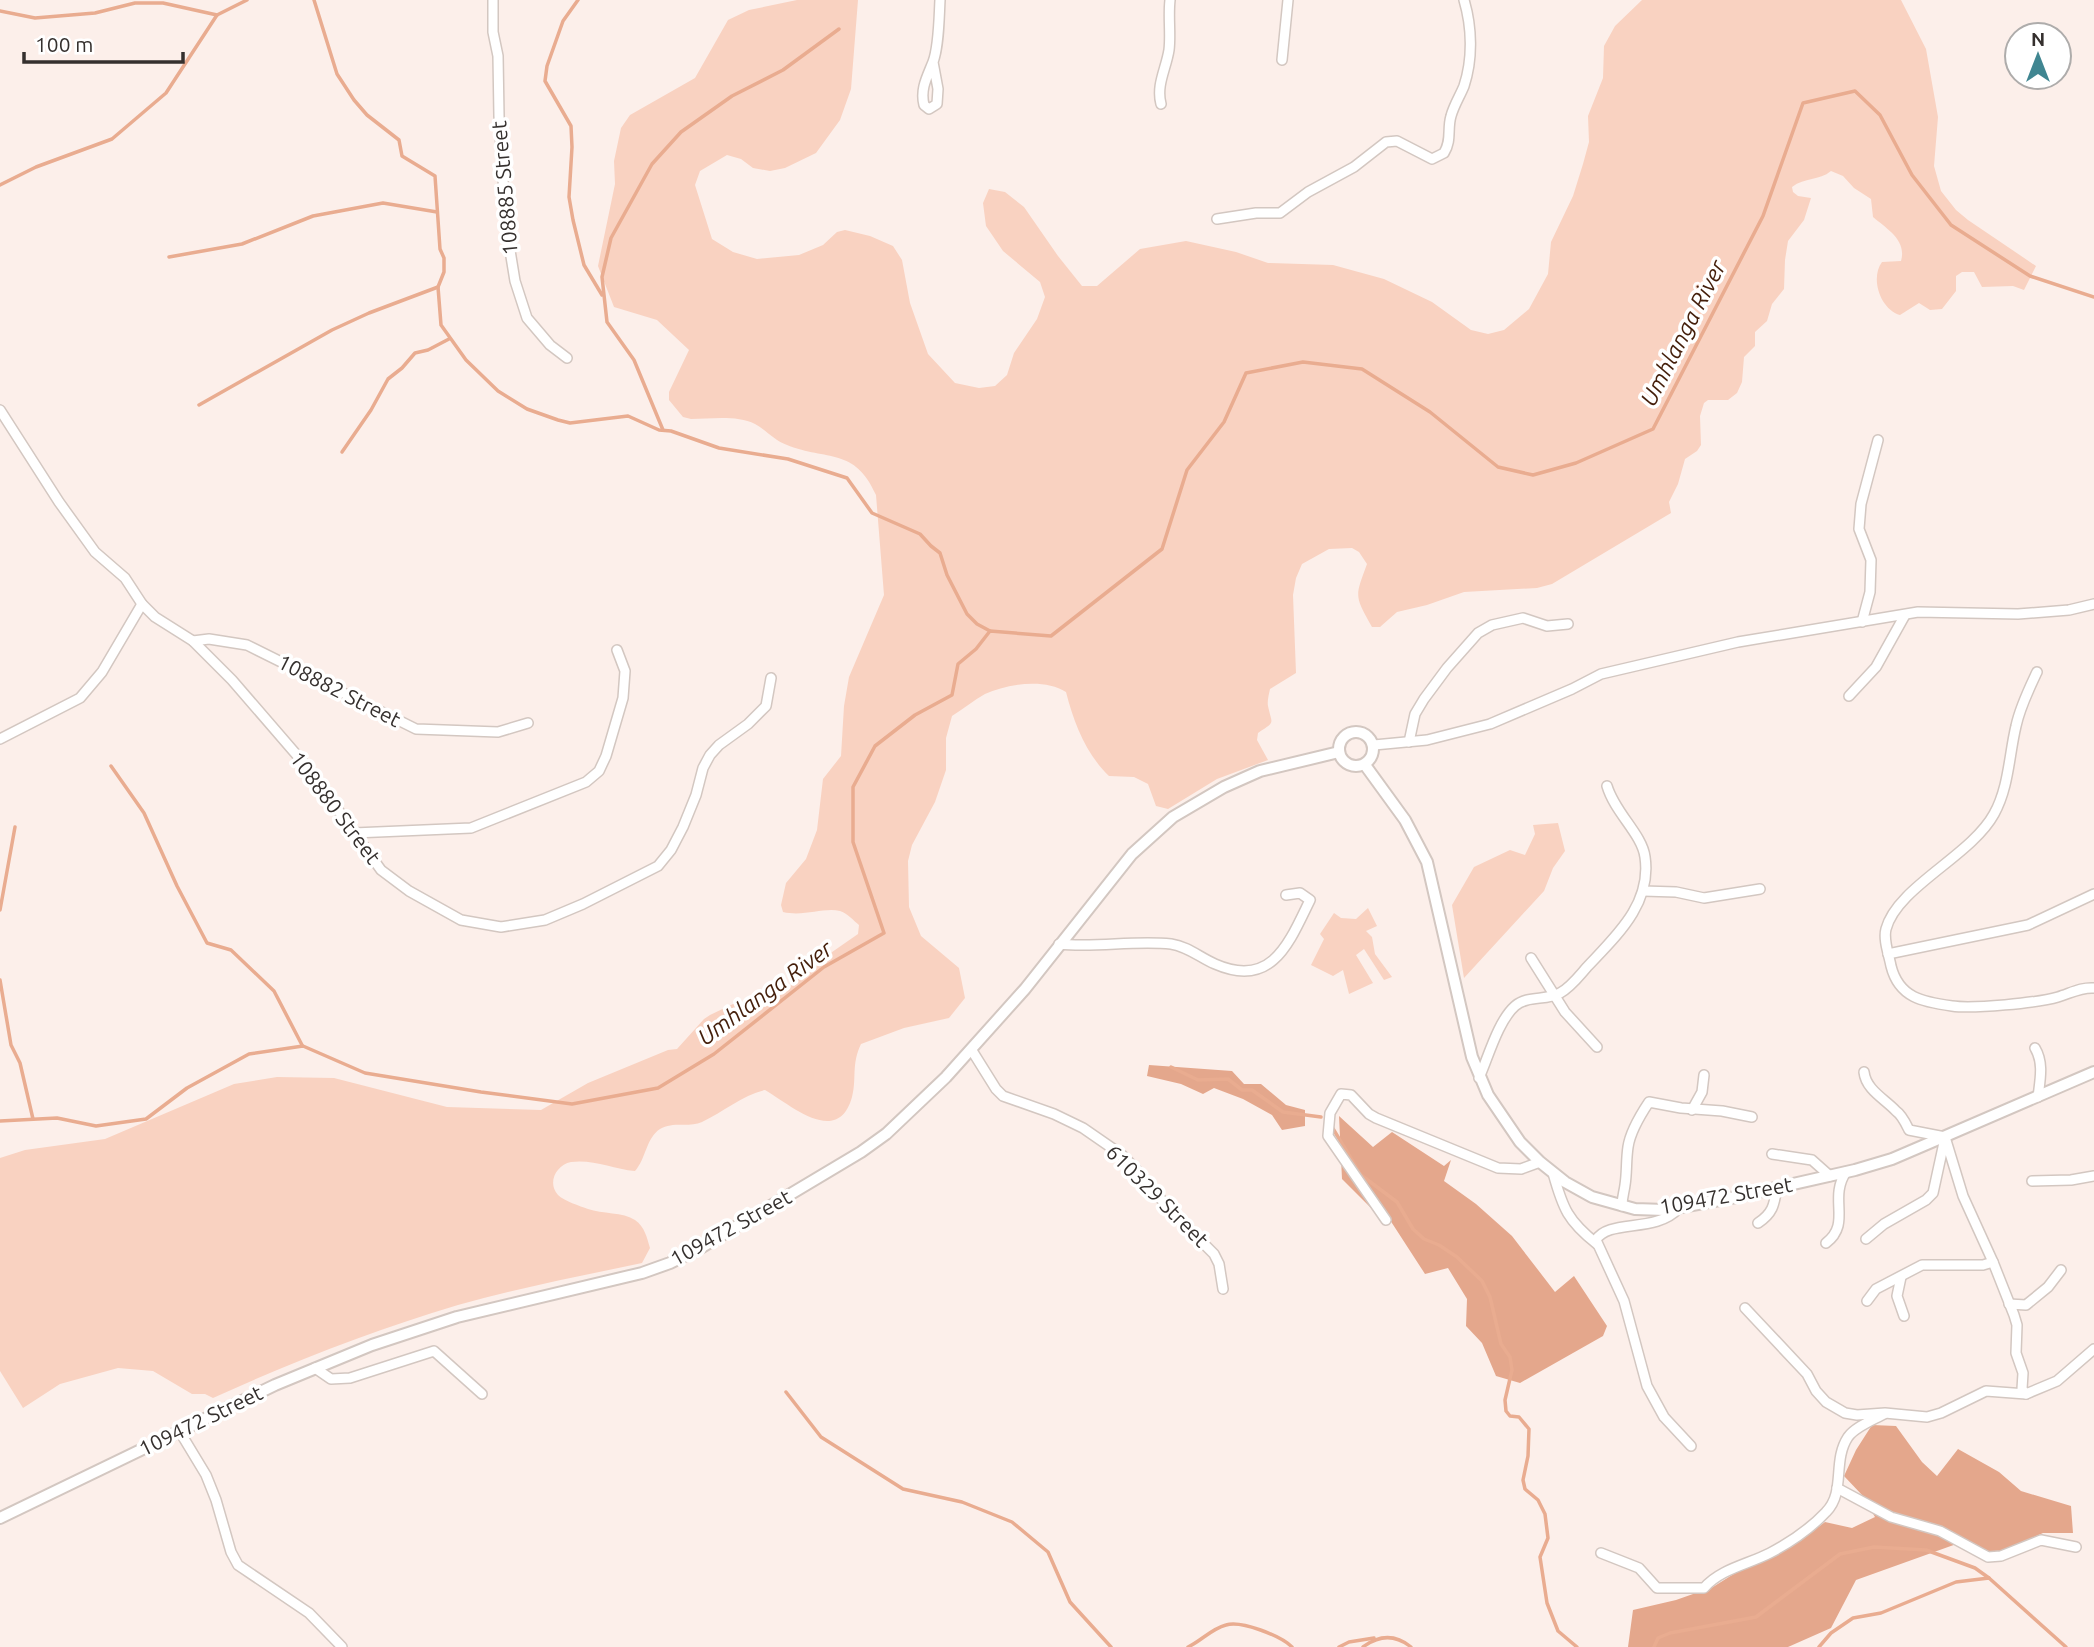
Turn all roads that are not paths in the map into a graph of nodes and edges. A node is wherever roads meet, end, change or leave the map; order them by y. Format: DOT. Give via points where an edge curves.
graph roads {
  1 [pos="493,0"];
  2 [pos="940,0"];
  3 [pos="1170,0"];
  4 [pos="1288,0"];
  5 [pos="1464,0"];
  6 [pos="1282,61"];
  7 [pos="933,62"];
  8 [pos="1161,104"];
  9 [pos="1217,219"];
  10 [pos="567,358"];
  11 [pos="0,410"];
  12 [pos="1878,440"];
  13 [pos="142,604"];
  14 [pos="2094,604"];
  15 [pos="1905,615"];
  16 [pos="1863,622"];
  17 [pos="1568,624"];
  18 [pos="193,641"];
  19 [pos="617,650"];
  20 [pos="2037,672"];
  21 [pos="771,678"];
  22 [pos="1849,696"];
  23 [pos="528,723"];
  24 [pos="0,739"];
  25 [pos="1409,742"];
  26 [pos="1374,745"];
  27 [pos="1339,752"];
  28 [pos="1365,765"];
  29 [pos="1607,786"];
  30 [pos="354,832"];
  31 [pos="1760,889"];
  32 [pos="1643,891"];
  33 [pos="2094,894"];
  34 [pos="1286,895"];
  35 [pos="1059,944"];
  36 [pos="1888,954"];
  37 [pos="1531,958"];
  38 [pos="2094,988"];
  39 [pos="1555,996"];
  40 [pos="1597,1047"];
  41 [pos="2035,1048"];
  42 [pos="971,1049"];
  43 [pos="1864,1072"];
  44 [pos="2094,1072"];
  45 [pos="1704,1075"];
  46 [pos="1479,1078"];
  47 [pos="2038,1097"];
  48 [pos="1692,1110"];
  49 [pos="1752,1117"];
  50 [pos="1945,1137"];
  51 [pos="1772,1154"];
  52 [pos="1540,1161"];
  53 [pos="1846,1172"];
  54 [pos="1553,1173"];
  55 [pos="1830,1176"];
  56 [pos="2094,1176"];
  57 [pos="2032,1181"];
  58 [pos="1777,1188"];
  59 [pos="1622,1206"];
  60 [pos="1678,1209"];
  61 [pos="1386,1220"];
  62 [pos="1758,1223"];
  63 [pos="1866,1239"];
  64 [pos="1826,1242"];
  65 [pos="1597,1244"];
  66 [pos="1993,1262"];
  67 [pos="2062,1270"];
  68 [pos="1901,1277"];
  69 [pos="1223,1289"];
  70 [pos="1867,1301"];
  71 [pos="2009,1304"];
  72 [pos="1745,1308"];
  73 [pos="1904,1316"];
  74 [pos="2094,1349"];
  75 [pos="315,1368"];
  76 [pos="482,1394"];
  77 [pos="2026,1394"];
  78 [pos="1885,1413"];
  79 [pos="180,1432"];
  80 [pos="1691,1446"];
  81 [pos="1837,1488"];
  82 [pos="0,1518"];
  83 [pos="2076,1547"];
  84 [pos="1601,1553"];
  85 [pos="342,1647"];
  1 -- 10 [label="street, 108885 Street" via="506,226 514,281 527,318"];
  2 -- 7 [label="street"];
  3 -- 8 [label="street" via="1169,46 1157,90"];
  4 -- 6 [label="street"];
  5 -- 9 [label="street" via="1470,55 1444,153 1432,159 1397,141 1386,142 1280,213"];
  11 -- 13 [label="street, 108880 Street" via="82,536 125,578"];
  12 -- 16 [label="street" via="1861,504 1859,529 1871,560"];
  13 -- 18 [label="street, 108880 Street" via="167,627"];
  13 -- 24 [label="street" via="102,672 80,698"];
  14 -- 15 [label="street" via="2018,614"];
  15 -- 16 [label="street"];
  15 -- 22 [label="street" via="1876,667"];
  16 -- 25 [label="street" via="1738,642 1601,674 1490,724"];
  17 -- 25 [label="street" via="1547,625 1523,618 1478,633 1424,699 1415,714"];
  18 -- 23 [label="street, 108882 Street" via="247,645 416,729 498,732"];
  18 -- 30 [label="street, 108880 Street" via="308,768"];
  19 -- 30 [label="street" via="625,671 623,698 606,756 599,771 586,782 471,828"];
  20 -- 36 [label="street" via="2017,723 1994,813 1980,833 1895,909 1885,930"];
  21 -- 30 [label="street, 108880 Street" via="766,706 710,755 683,827 658,866 545,920 501,927 460,920 381,870"];
  25 -- 26 [label="street"];
  26 -- 27 [label="street" via="1365,733 1350,732 1342,738"];
  26 -- 28 [label="street"];
  27 -- 28 [label="street" via="1347,764"];
  27 -- 35 [label="street, 109472 Street" via="1261,771 1173,817 1132,854"];
  28 -- 46 [label="street, 109472 Street" via="1405,820 1427,862"];
  29 -- 32 [label="street" via="1617,811 1643,849"];
  31 -- 32 [label="street" via="1704,898"];
  32 -- 39 [label="street" via="1624,927 1570,986"];
  33 -- 36 [label="street" via="2028,925"];
  34 -- 35 [label="street" via="1300,893 1310,900 1284,950 1268,965 1252,971 1233,971 1174,944"];
  35 -- 42 [label="street, 109472 Street"];
  36 -- 38 [label="street" via="1903,991 1954,1007 2044,999"];
  37 -- 39 [label="street"];
  39 -- 40 [label="street"];
  39 -- 46 [label="street" via="1516,1005"];
  41 -- 47 [label="street" via="2041,1068"];
  42 -- 69 [label="street, 610329 Street" via="1003,1096 1071,1122 1122,1155 1208,1246 1219,1264"];
  42 -- 75 [label="street, 109472 Street" via="933,1090 862,1152 670,1264 457,1317"];
  43 -- 50 [label="street" via="1909,1130"];
  44 -- 47 [label="street, 109472 Street"];
  45 -- 48 [label="street" via="1702,1092"];
  46 -- 52 [label="street, 109472 Street" via="1520,1142"];
  47 -- 50 [label="street, 109472 Street"];
  48 -- 49 [label="street"];
  48 -- 59 [label="street" via="1648,1102 1629,1144"];
  50 -- 53 [label="street, 109472 Street"];
  50 -- 63 [label="street" via="1933,1193"];
  50 -- 66 [label="street" via="1963,1196"];
  51 -- 55 [label="street" via="1812,1160"];
  52 -- 54 [label="street, 109472 Street"];
  52 -- 61 [label="street" via="1521,1169 1483,1163 1377,1118 1351,1095 1340,1094 1330,1113 1328,1136"];
  53 -- 55 [label="street, 109472 Street"];
  53 -- 64 [label="street" via="1838,1184 1839,1225"];
  54 -- 59 [label="street, 109472 Street" via="1580,1191"];
  54 -- 65 [label="street" via="1574,1225"];
  55 -- 58 [label="street, 109472 Street"];
  56 -- 57 [label="street"];
  58 -- 60 [label="street, 109472 Street"];
  58 -- 62 [label="street" via="1768,1217"];
  59 -- 60 [label="street, 109472 Street"];
  60 -- 65 [label="street" via="1663,1220 1602,1233"];
  65 -- 80 [label="street" via="1623,1301 1647,1386 1664,1417"];
  66 -- 68 [label="street" via="1922,1265"];
  66 -- 71 [label="street"];
  67 -- 71 [label="street" via="2026,1305"];
  68 -- 70 [label="street" via="1876,1289"];
  68 -- 73 [label="street" via="1897,1296"];
  71 -- 77 [label="street" via="2017,1325 2015,1348"];
  72 -- 78 [label="street" via="1807,1374 1820,1397 1845,1413"];
  74 -- 77 [label="street" via="2057,1381"];
  75 -- 76 [label="street" via="331,1379 350,1378 434,1351"];
  75 -- 79 [label="street, 109472 Street"];
  77 -- 78 [label="street" via="1986,1391 1927,1418"];
  78 -- 81 [label="street" via="1847,1438 1838,1462"];
  79 -- 82 [label="street, 109472 Street"];
  79 -- 85 [label="street" via="206,1475 239,1565 309,1613"];
  81 -- 83 [label="street" via="1891,1517 1940,1531 1988,1557 2041,1540"];
  81 -- 84 [label="street" via="1829,1510 1806,1531 1712,1579 1704,1588 1657,1588 1639,1568"];
}
